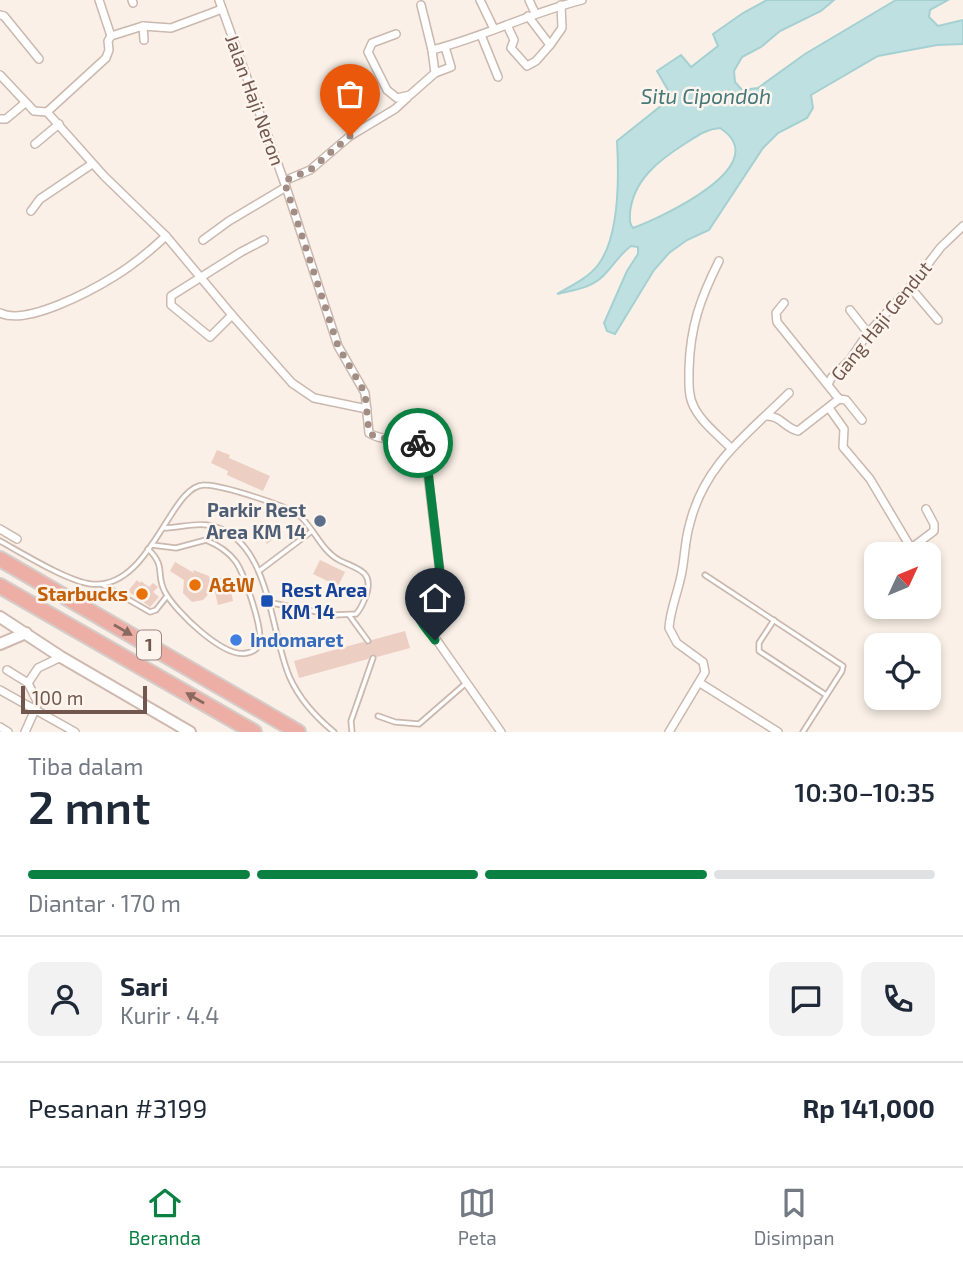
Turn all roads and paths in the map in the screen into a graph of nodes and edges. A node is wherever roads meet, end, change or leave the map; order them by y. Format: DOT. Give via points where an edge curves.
graph roads {
  1 [pos="99,0"];
  2 [pos="219,0"];
  3 [pos="480,0"];
  4 [pos="529,0"];
  5 [pos="582,0"];
  6 [pos="421,5"];
  7 [pos="561,5"];
  8 [pos="222,9"];
  9 [pos="531,14"];
  10 [pos="0,15"];
  11 [pos="507,25"];
  12 [pos="143,26"];
  13 [pos="494,29"];
  14 [pos="396,34"];
  15 [pos="481,35"];
  16 [pos="111,36"];
  17 [pos="144,40"];
  18 [pos="550,45"];
  19 [pos="445,47"];
  20 [pos="432,50"];
  21 [pos="39,59"];
  22 [pos="435,73"];
  23 [pos="0,75"];
  24 [pos="498,77"];
  25 [pos="410,96"];
  26 [pos="25,103"];
  27 [pos="47,112"];
  28 [pos="0,119"];
  29 [pos="59,124"];
  30 [pos="35,144"];
  31 [pos="92,163"];
  32 [pos="285,184"];
  33 [pos="30,211"];
  34 [pos="963,226"];
  35 [pos="166,236"];
  36 [pos="203,240"];
  37 [pos="264,240"];
  38 [pos="719,261"];
  39 [pos="200,277"];
  40 [pos="910,287"];
  41 [pos="784,303"];
  42 [pos="850,310"];
  43 [pos="0,313"];
  44 [pos="232,315"];
  45 [pos="938,320"];
  46 [pos="868,333"];
  47 [pos="828,384"];
  48 [pos="789,393"];
  49 [pos="839,399"];
  50 [pos="829,408"];
  51 [pos="367,409"];
  52 [pos="767,416"];
  53 [pos="862,421"];
  54 [pos="731,448"];
  55 [pos="926,509"];
  56 [pos="164,528"];
  57 [pos="0,529"];
  58 [pos="312,531"];
  59 [pos="17,539"];
  60 [pos="0,541"];
  61 [pos="907,542"];
  62 [pos="919,542"];
  63 [pos="150,547"];
  64 [pos="0,559"];
  65 [pos="259,571"];
  66 [pos="705,575"];
  67 [pos="102,584"];
  68 [pos="0,586"];
  69 [pos="167,596"];
  70 [pos="267,602"];
  71 [pos="349,615"];
  72 [pos="0,617"];
  73 [pos="774,620"];
  74 [pos="26,633"];
  75 [pos="368,641"];
  76 [pos="0,644"];
  77 [pos="61,657"];
  78 [pos="373,658"];
  79 [pos="7,670"];
  80 [pos="28,683"];
  81 [pos="465,683"];
  82 [pos="700,683"];
  83 [pos="0,690"];
  84 [pos="826,695"];
  85 [pos="35,710"];
  86 [pos="378,716"];
  87 [pos="0,727"];
  88 [pos="62,729"];
  89 [pos="8,732"];
  90 [pos="25,732"];
  91 [pos="75,732"];
  92 [pos="190,732"];
  93 [pos="254,732"];
  94 [pos="298,732"];
  95 [pos="334,732"];
  96 [pos="352,732"];
  97 [pos="501,732"];
  98 [pos="669,732"];
  99 [pos="778,732"];
  100 [pos="803,732"];
  1 -- 16 [label="street"];
  2 -- 8 [label="street, Jalan Haji Neron"];
  3 -- 13 [label="street"];
  4 -- 9 [label="street"];
  5 -- 7 [label="street"];
  6 -- 20 [label="street"];
  7 -- 9 [label="street"];
  7 -- 18 [label="street" via="562,28"];
  8 -- 12 [label="street" via="171,28"];
  8 -- 32 [label="street, Jalan Haji Neron"];
  9 -- 11 [label="street"];
  9 -- 18 [label="street"];
  10 -- 21 [label="street"];
  11 -- 13 [label="street"];
  11 -- 18 [label="street" via="514,40 511,48 527,66"];
  12 -- 16 [label="street"];
  12 -- 17 [label="street"];
  13 -- 15 [label="street"];
  14 -- 25 [label="street" via="372,43 368,52 391,95"];
  15 -- 19 [label="street"];
  15 -- 24 [label="street"];
  16 -- 27 [label="street" via="106,58"];
  19 -- 20 [label="street"];
  19 -- 22 [label="street" via="451,67"];
  20 -- 22 [label="street"];
  22 -- 25 [label="street"];
  23 -- 26 [label="street"];
  25 -- 32 [label="street"];
  26 -- 27 [label="street" via="34,111"];
  26 -- 28 [label="street"];
  27 -- 29 [label="street"];
  29 -- 30 [label="street"];
  29 -- 31 [label="street"];
  31 -- 33 [label="street"];
  31 -- 35 [label="street"];
  32 -- 36 [label="street"];
  32 -- 51 [label="street, Jalan Haji Neron" via="338,346 363,386"];
  34 -- 40 [label="street, Gang Haji Gendut"];
  35 -- 39 [label="street"];
  35 -- 43 [label="street" via="117,275 84,293 33,313 12,317"];
  37 -- 39 [label="street"];
  38 -- 54 [label="street" via="693,323 689,390 699,415"];
  39 -- 44 [label="street"];
  39 -- 44 [label="street" via="171,296 171,305 210,337"];
  40 -- 45 [label="street"];
  40 -- 46 [label="street, Gang Haji Gendut"];
  41 -- 47 [label="street" via="776,313 777,322"];
  42 -- 46 [label="street"];
  44 -- 51 [label="street" via="282,373 307,394"];
  46 -- 47 [label="street, Gang Haji Gendut"];
  47 -- 49 [label="street, Gang Haji Gendut"];
  48 -- 52 [label="street"];
  49 -- 50 [label="street, Gang Haji Gendut"];
  49 -- 53 [label="street" via="846,400"];
  50 -- 52 [label="street, Gang Haji Gendut" via="797,432"];
  50 -- 61 [label="street" via="844,429 843,447 870,479"];
  51 -- 81 [label="street, Jalan Haji Neron" via="372,436 424,447 440,573 415,605"];
  52 -- 54 [label="street"];
  54 -- 82 [label="street" via="696,503 669,622 673,638 703,662"];
  55 -- 62 [label="street" via="934,531"];
  56 -- 58 [label="lane" via="187,494 206,484 295,513"];
  56 -- 63 [label="lane"];
  56 -- 65 [label="lane" via="200,525 219,529 246,547"];
  57 -- 59 [label="street"];
  58 -- 65 [label="lane"];
  58 -- 71 [label="lane" via="337,559 367,578 358,613"];
  60 -- 67 [label="lane" via="83,582"];
  63 -- 67 [label="lane" via="130,571"];
  63 -- 69 [label="lane" via="160,561"];
  63 -- 69 [label="lane" via="176,548 206,540 227,551 243,578 259,644 246,654 234,653 196,627"];
  64 -- 94 [label="highway, 1, one-way"];
  65 -- 70 [label="lane"];
  66 -- 73 [label="lane"];
  67 -- 69 [label="lane" via="150,612"];
  93 -- 68 [label="highway, 1, one-way"];
  70 -- 71 [label="lane"];
  70 -- 95 [label="lane" via="289,676"];
  71 -- 75 [label="lane"];
  72 -- 74 [label="main road"];
  73 -- 84 [label="lane" via="759,651"];
  73 -- 84 [label="lane" via="843,666"];
  74 -- 76 [label="main road"];
  74 -- 77 [label="main road"];
  77 -- 80 [label="street" via="38,668"];
  77 -- 92 [label="main road"];
  78 -- 96 [label="lane" via="351,721"];
  79 -- 80 [label="street"];
  80 -- 85 [label="street" via="37,703"];
  81 -- 86 [label="lane" via="419,724"];
  81 -- 97 [label="street, Jalan Haji Neron"];
  82 -- 98 [label="street"];
  82 -- 99 [label="street"];
  83 -- 85 [label="street"];
  84 -- 100 [label="lane"];
  85 -- 88 [label="street"];
  85 -- 90 [label="street"];
  87 -- 89 [label="street"];
  88 -- 91 [label="street"];
}
